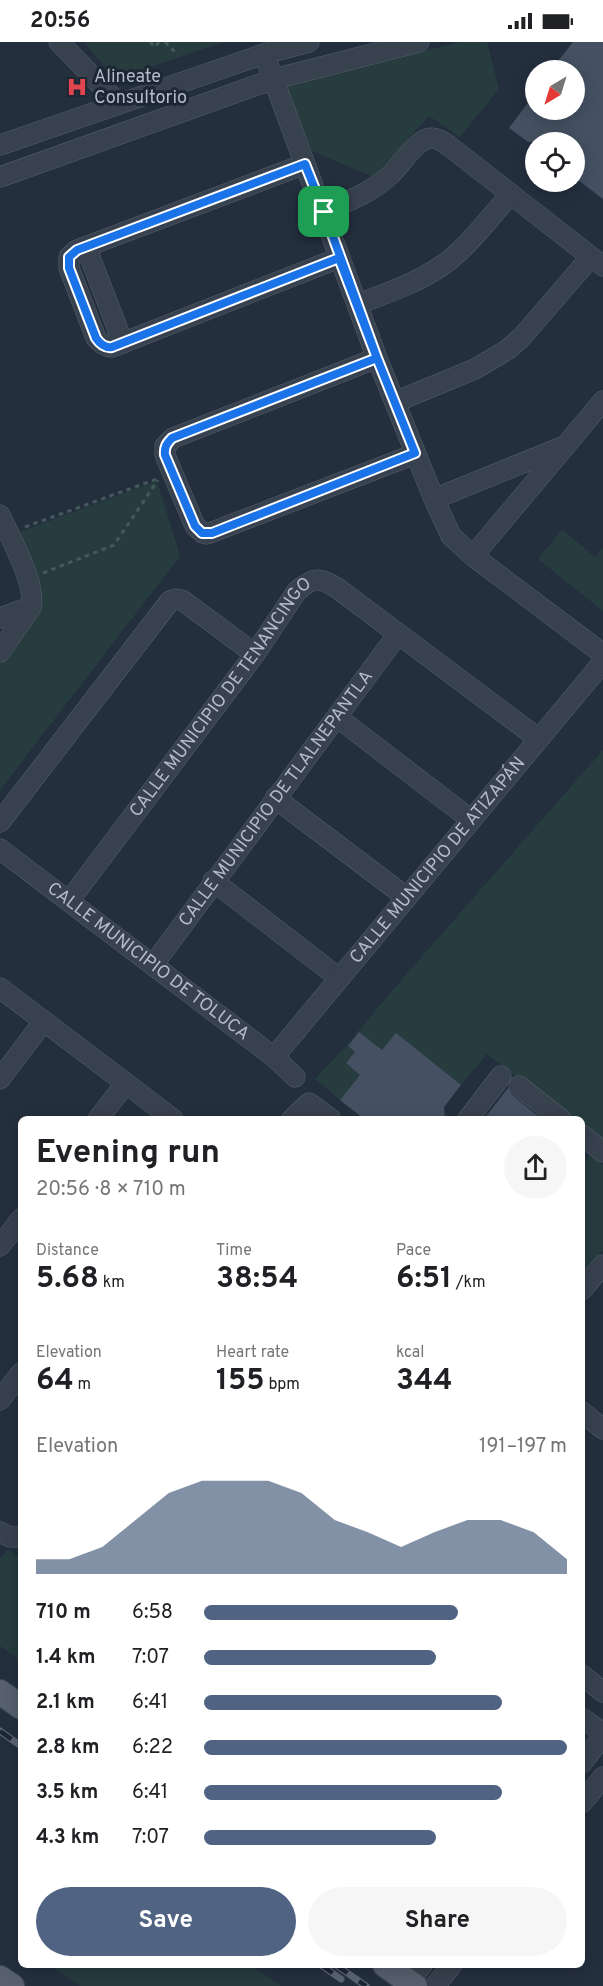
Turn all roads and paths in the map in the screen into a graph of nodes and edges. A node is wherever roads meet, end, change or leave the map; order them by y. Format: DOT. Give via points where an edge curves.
graph roads {
  1 [pos="59,42"];
  2 [pos="150,42"];
  3 [pos="159,42"];
  4 [pos="165,42"];
  5 [pos="309,42"];
  6 [pos="418,42"];
  7 [pos="264,54"];
  8 [pos="178,55"];
  9 [pos="274,79"];
  10 [pos="118,103"];
  11 [pos="0,144"];
  12 [pos="305,164"];
  13 [pos="0,177"];
  14 [pos="511,194"];
  15 [pos="324,212"];
  16 [pos="339,258"];
  17 [pos="597,261"];
  18 [pos="358,304"];
  19 [pos="377,358"];
  20 [pos="603,401"];
  21 [pos="394,402"];
  22 [pos="564,446"];
  23 [pos="415,453"];
  24 [pos="166,476"];
  25 [pos="434,499"];
  26 [pos="4,524"];
  27 [pos="474,556"];
  28 [pos="28,579"];
  29 [pos="31,607"];
  30 [pos="0,618"];
  31 [pos="398,634"];
  32 [pos="0,652"];
  33 [pos="255,654"];
  34 [pos="603,654"];
  35 [pos="603,662"];
  36 [pos="337,717"];
  37 [pos="539,739"];
  38 [pos="275,798"];
  39 [pos="471,819"];
  40 [pos="0,822"];
  41 [pos="0,849"];
  42 [pos="213,881"];
  43 [pos="406,897"];
  44 [pos="69,901"];
  45 [pos="153,964"];
  46 [pos="339,978"];
  47 [pos="0,988"];
  48 [pos="44,1021"];
  49 [pos="274,1057"];
  50 [pos="501,1076"];
  51 [pos="295,1077"];
  52 [pos="0,1079"];
  53 [pos="126,1083"];
  54 [pos="519,1086"];
  55 [pos="100,1116"];
  56 [pos="169,1116"];
  57 [pos="295,1116"];
  58 [pos="327,1116"];
  59 [pos="470,1116"];
  60 [pos="557,1116"];
  61 [pos="585,1137"];
  62 [pos="603,1152"];
  63 [pos="18,1223"];
  64 [pos="0,1246"];
  65 [pos="603,1265"];
  66 [pos="585,1286"];
  67 [pos="18,1377"];
  68 [pos="0,1400"];
  69 [pos="585,1414"];
  70 [pos="603,1429"];
  71 [pos="0,1532"];
  72 [pos="18,1537"];
  73 [pos="585,1677"];
  74 [pos="0,1692"];
  75 [pos="603,1692"];
  76 [pos="18,1705"];
  77 [pos="585,1720"];
  78 [pos="603,1735"];
  79 [pos="585,1759"];
  80 [pos="603,1777"];
  81 [pos="585,1799"];
  82 [pos="392,1968"];
  83 [pos="450,1968"];
  84 [pos="415,1978"];
  85 [pos="435,1986"];
  1 -- 10 [label="street"];
  2 -- 3 [label="path" via="154,47"];
  4 -- 8 [label="path"];
  5 -- 7 [label="street"];
  6 -- 9 [label="street"];
  7 -- 9 [label="street"];
  7 -- 10 [label="street"];
  9 -- 12 [label="street"];
  9 -- 13 [label="street"];
  10 -- 11 [label="street"];
  12 -- 15 [label="street"];
  12 -- 16 [label="street" via="72,252 69,268 98,341 107,347"];
  14 -- 15 [label="street" via="439,139 425,139 377,186"];
  14 -- 17 [label="street"];
  14 -- 18 [label="street" via="442,266 403,287"];
  15 -- 16 [label="street"];
  16 -- 18 [label="street"];
  17 -- 21 [label="street" via="507,350 475,369"];
  18 -- 19 [label="street"];
  19 -- 21 [label="street"];
  19 -- 24 [label="street" via="172,438 164,450"];
  20 -- 22 [label="street"];
  21 -- 23 [label="street"];
  22 -- 25 [label="street"];
  22 -- 27 [label="street"];
  23 -- 24 [label="street" via="207,534 195,526"];
  23 -- 25 [label="street"];
  24 -- 26 [label="path"];
  24 -- 28 [label="path" via="114,545"];
  25 -- 27 [label="street" via="451,536"];
  26 -- 28 [label="street"];
  27 -- 34 [label="street"];
  28 -- 29 [label="street"];
  29 -- 30 [label="street"];
  29 -- 32 [label="street"];
  31 -- 33 [label="street, CALLE MUNICIPIO DE TENANCINGO" via="337,588 316,579 297,591"];
  31 -- 36 [label="street, CALLE MUNICIPIO DE TLALNEPANTLA"];
  31 -- 37 [label="street"];
  33 -- 40 [label="street" via="176,598 164,607"];
  33 -- 44 [label="street, CALLE MUNICIPIO DE TENANCINGO"];
  35 -- 37 [label="street, CALLE MUNICIPIO DE ATIZAPÁN"];
  36 -- 38 [label="street, CALLE MUNICIPIO DE TLALNEPANTLA"];
  36 -- 39 [label="street"];
  37 -- 39 [label="street, CALLE MUNICIPIO DE ATIZAPÁN"];
  38 -- 42 [label="street, CALLE MUNICIPIO DE TLALNEPANTLA"];
  38 -- 43 [label="street"];
  39 -- 43 [label="street, CALLE MUNICIPIO DE ATIZAPÁN"];
  41 -- 44 [label="street, CALLE MUNICIPIO DE TOLUCA"];
  42 -- 45 [label="street, CALLE MUNICIPIO DE TLALNEPANTLA"];
  42 -- 46 [label="street"];
  43 -- 46 [label="street, CALLE MUNICIPIO DE ATIZAPÁN"];
  44 -- 45 [label="street, CALLE MUNICIPIO DE TOLUCA"];
  45 -- 49 [label="street, CALLE MUNICIPIO DE TOLUCA"];
  46 -- 49 [label="street, CALLE MUNICIPIO DE ATIZAPÁN"];
  47 -- 48 [label="street"];
  48 -- 52 [label="street"];
  48 -- 53 [label="street"];
  49 -- 51 [label="street, CALLE MUNICIPIO DE TOLUCA"];
  50 -- 59 [label="street"];
  53 -- 55 [label="street"];
  53 -- 56 [label="street"];
  54 -- 60 [label="street"];
  57 -- 58 [label="street" via="309,1103"];
  61 -- 62 [label="street"];
  63 -- 64 [label="street"];
  65 -- 66 [label="street"];
  67 -- 68 [label="street"];
  69 -- 70 [label="street"];
  71 -- 72 [label="street"];
  73 -- 75 [label="street"];
  74 -- 76 [label="main road"];
  77 -- 78 [label="street"];
  78 -- 79 [label="street"];
  80 -- 81 [label="street"];
  82 -- 84 [label="main road"];
  83 -- 85 [label="street"];
}
